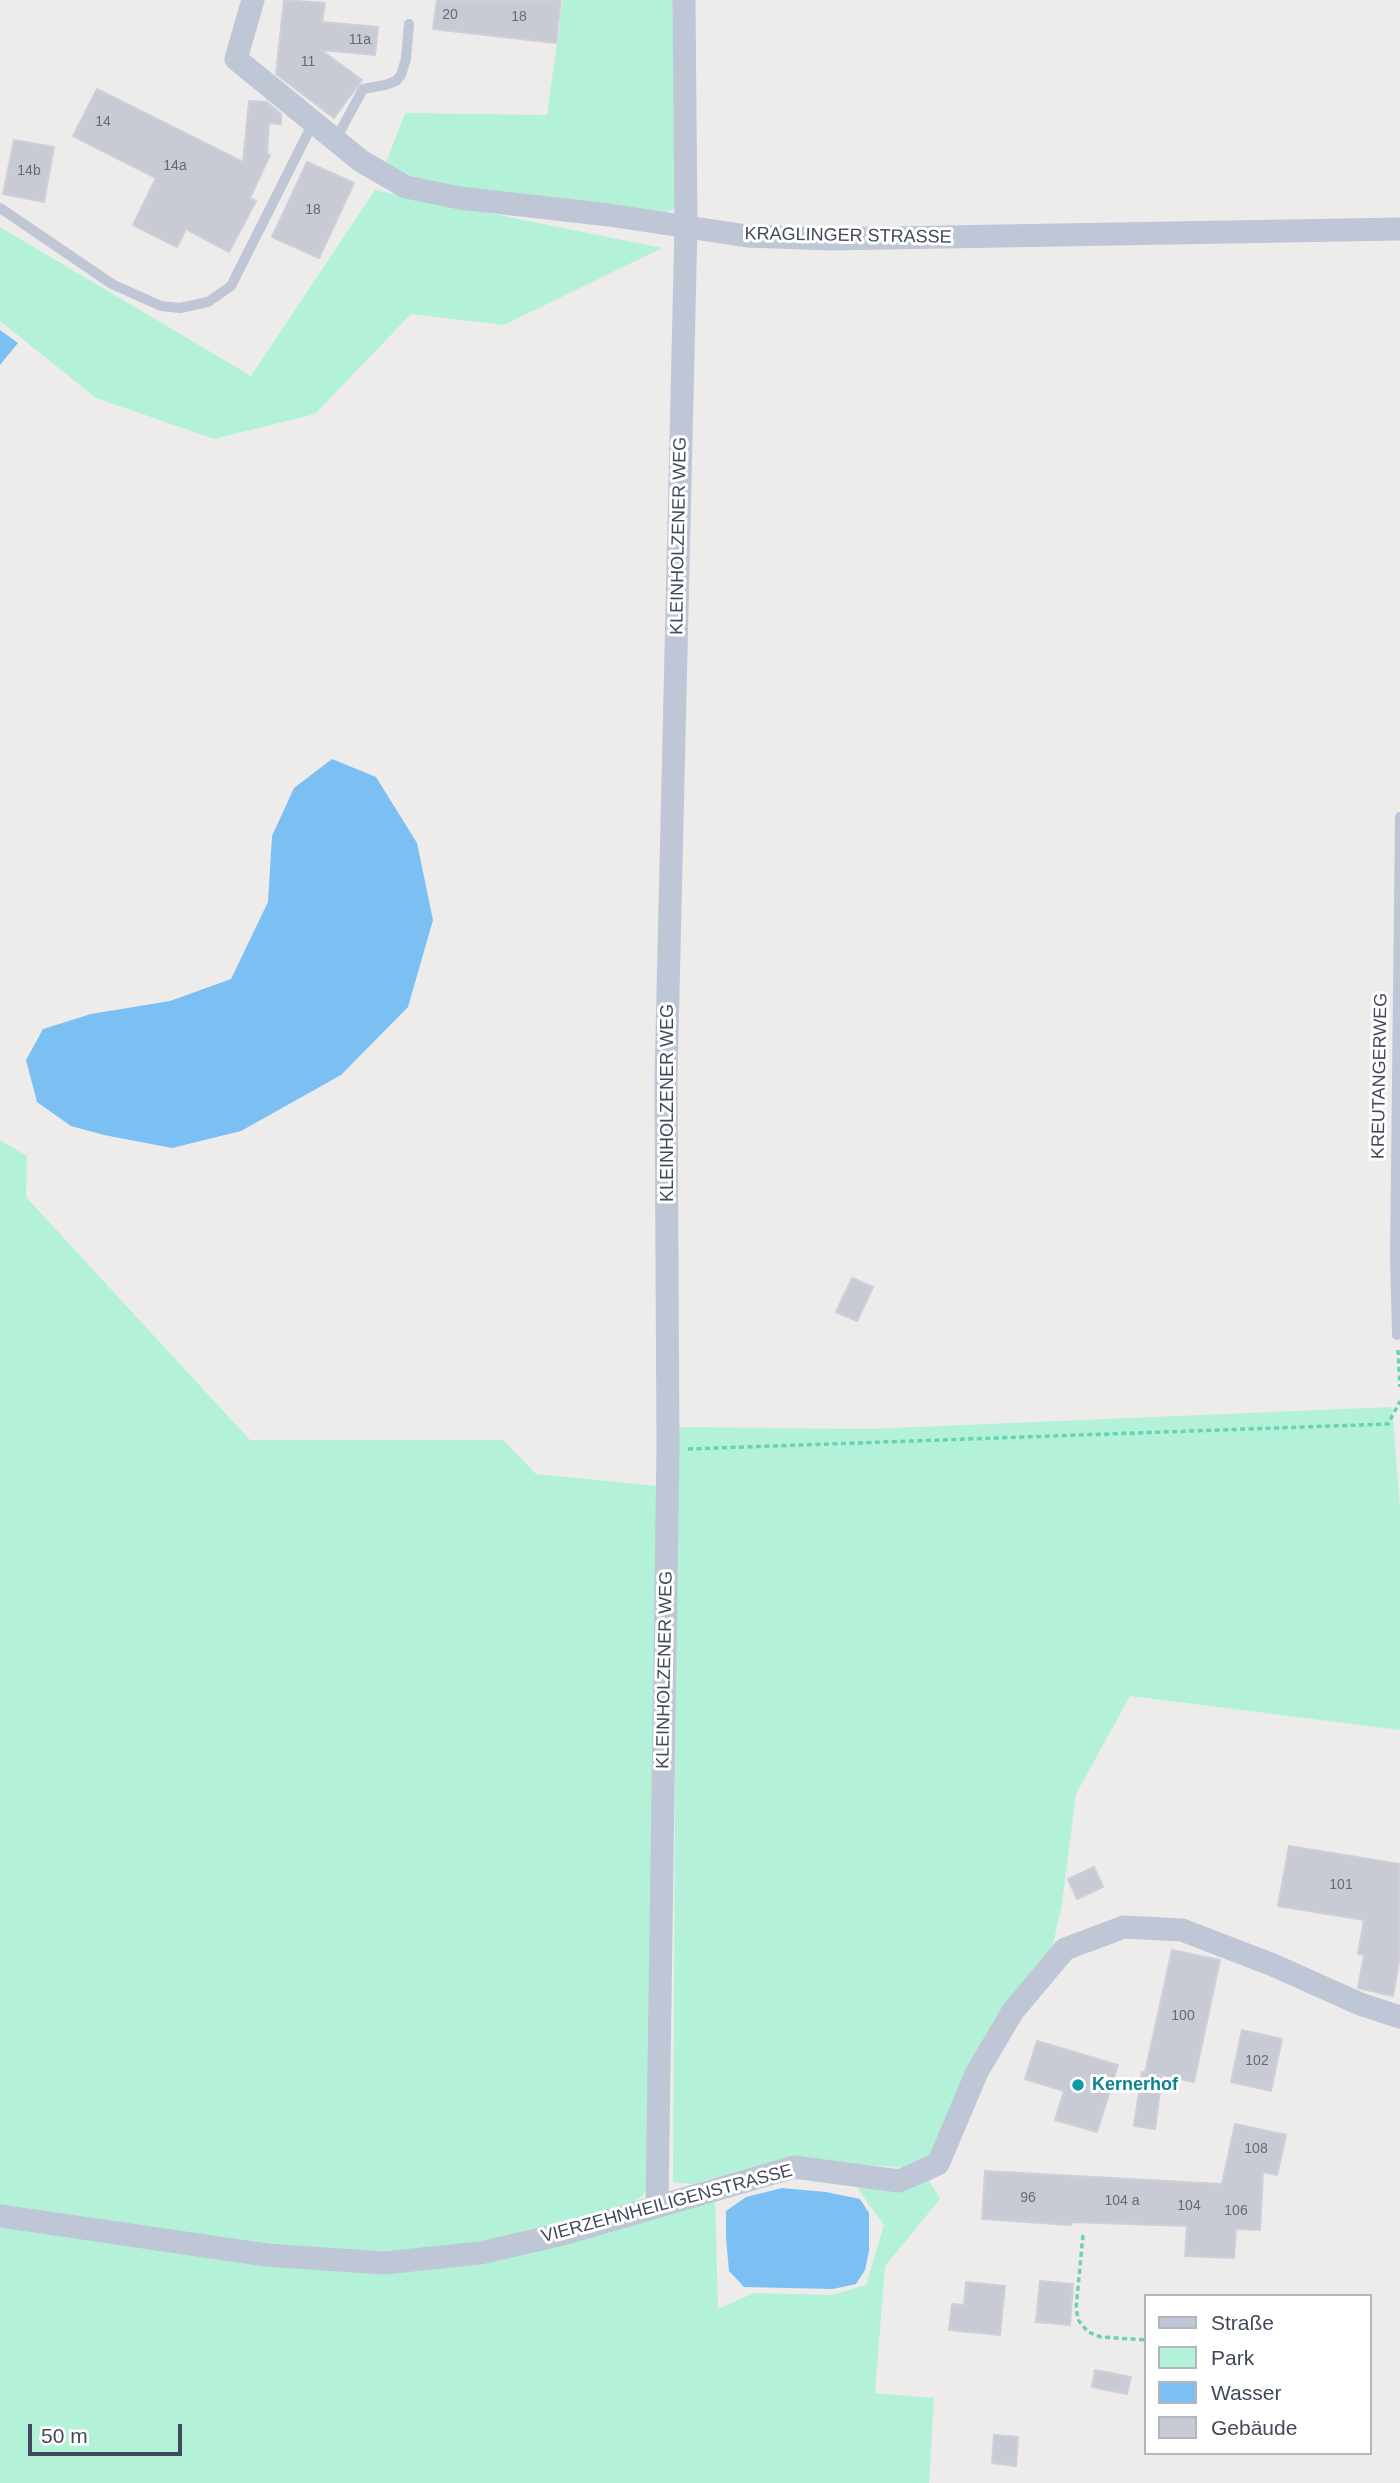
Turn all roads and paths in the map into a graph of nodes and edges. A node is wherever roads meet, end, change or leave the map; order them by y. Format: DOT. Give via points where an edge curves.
graph roads {
  1 [pos="253,0"];
  2 [pos="684,0"];
  3 [pos="409,24"];
  4 [pos="313,123"];
  5 [pos="335,141"];
  6 [pos="0,208"];
  7 [pos="686,226"];
  8 [pos="1400,229"];
  9 [pos="1400,817"];
  10 [pos="1397,1335"];
  11 [pos="1400,1387"];
  12 [pos="1400,1401"];
  13 [pos="668,1449"];
  14 [pos="1400,2017"];
  15 [pos="657,2206"];
  16 [pos="0,2216"];
  17 [pos="1083,2235"];
  18 [pos="1144,2340"];
  1 -- 4 [label="street, KRAGLINGER STRASSE" via="236,59"];
  2 -- 7 [label="street, KLEINHOLZENER WEG"];
  3 -- 5 [label="lane" via="401,75 385,85 363,89"];
  4 -- 5 [label="street, KRAGLINGER STRASSE"];
  4 -- 6 [label="lane" via="231,286 208,302 180,308 161,306 112,284"];
  5 -- 7 [label="street, KRAGLINGER STRASSE" via="406,187"];
  7 -- 8 [label="street, KRAGLINGER STRASSE" via="747,236 830,239"];
  7 -- 13 [label="street, KLEINHOLZENER WEG" via="666,1077"];
  9 -- 10 [label="lane, KREUTANGERWEG"];
  10 -- 11 [label="path"];
  12 -- 13 [label="path" via="1388,1424"];
  13 -- 15 [label="street, KLEINHOLZENER WEG"];
  14 -- 15 [label="street, VIERZEHNHEILIGENSTRASSE" via="1182,1930 1124,1927 1065,1949 1013,2011 977,2072 938,2164 899,2181 794,2167"];
  15 -- 16 [label="street, VIERZEHNHEILIGENSTRASSE" via="480,2253 384,2263 266,2255"];
  17 -- 18 [label="path" via="1076,2309 1079,2321 1088,2332 1101,2337"];
}
